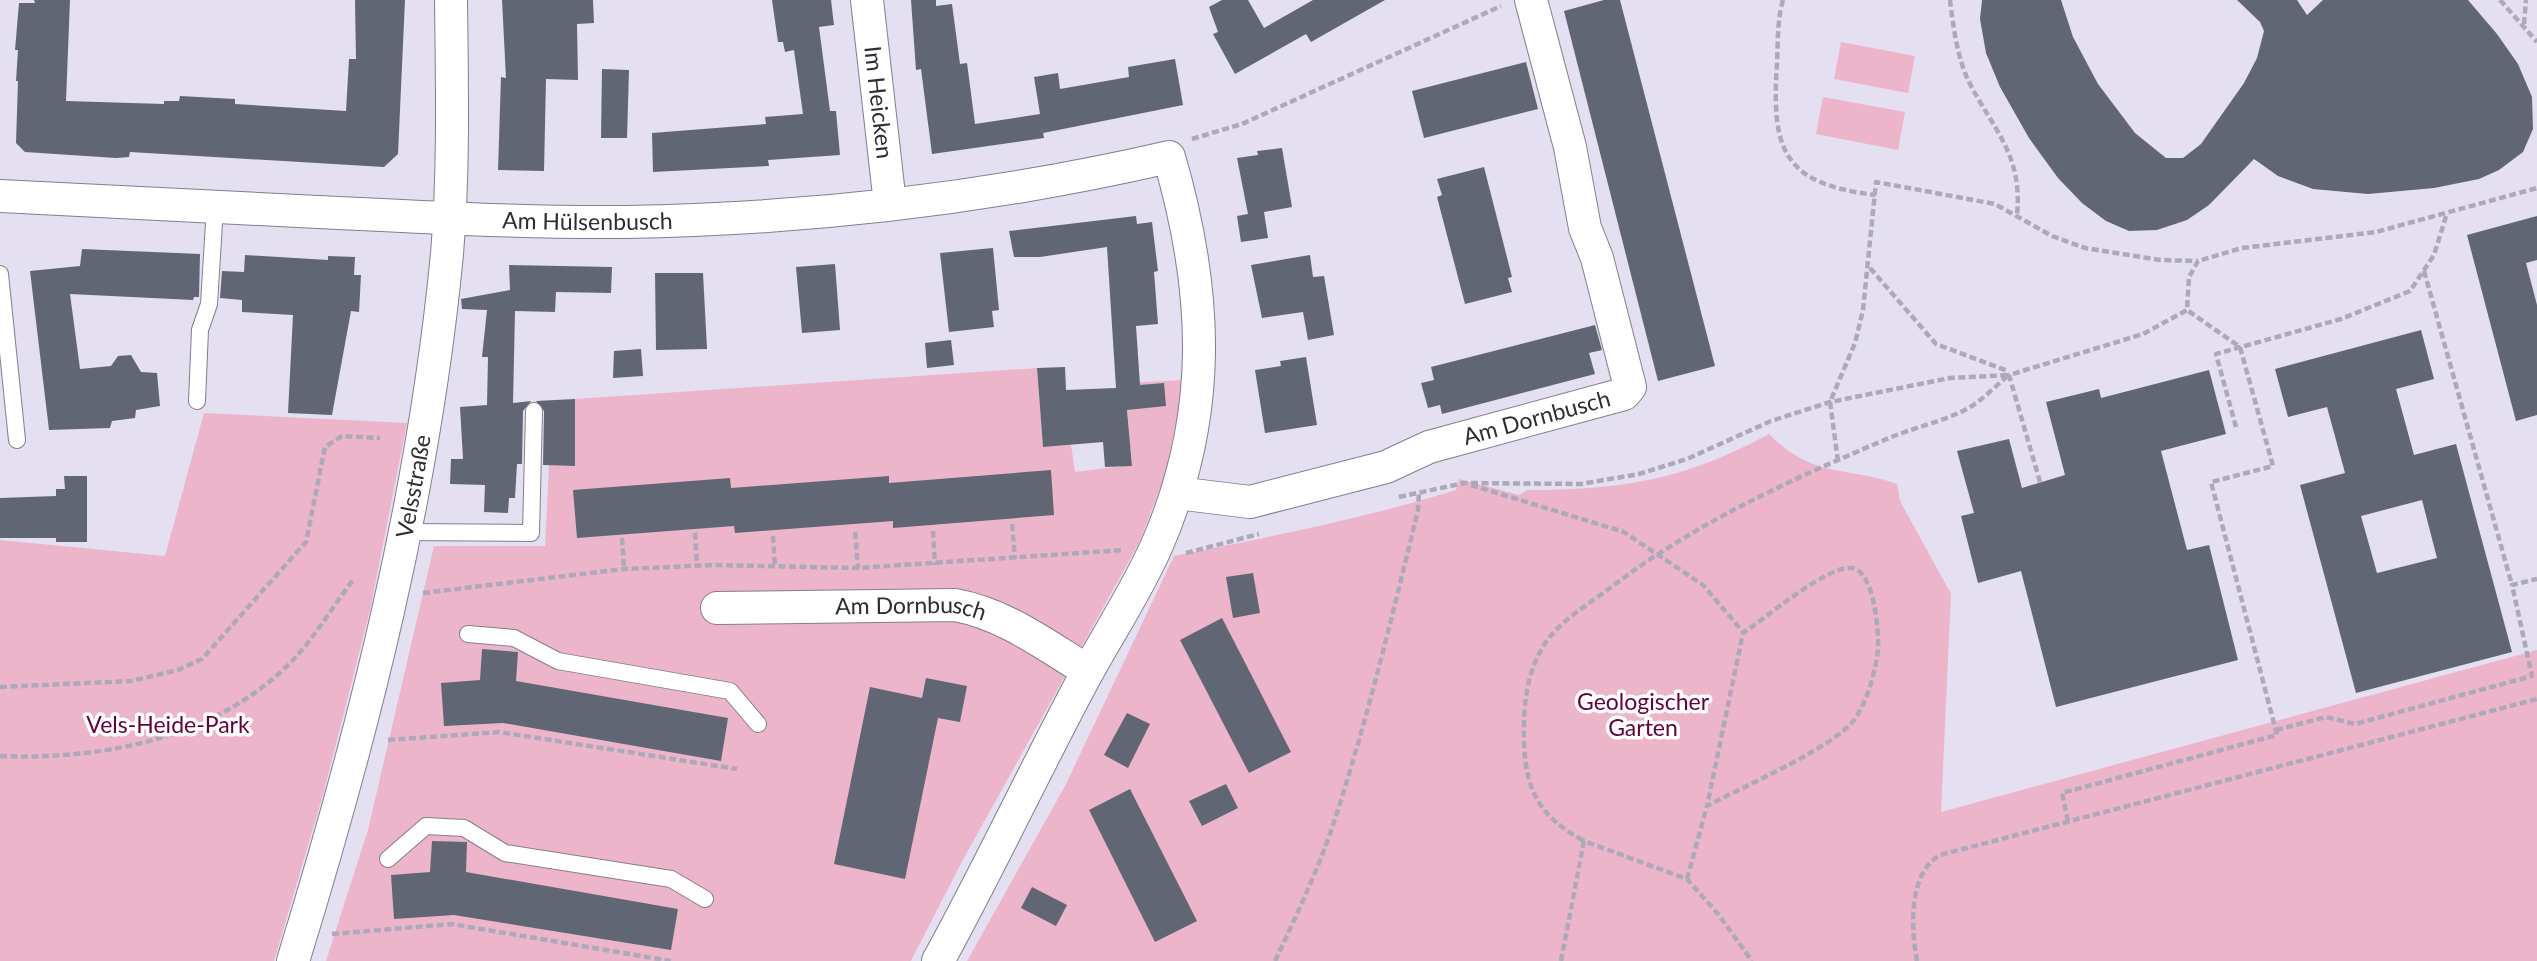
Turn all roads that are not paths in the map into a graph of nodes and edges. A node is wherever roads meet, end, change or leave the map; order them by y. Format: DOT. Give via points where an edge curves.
graph roads {
  1 [pos="451,0"];
  2 [pos="867,0"];
  3 [pos="1518,2"];
  4 [pos="0,196"];
  5 [pos="890,204"];
  6 [pos="215,207"];
  7 [pos="449,218"];
  8 [pos="0,274"];
  9 [pos="197,401"];
  10 [pos="534,411"];
  11 [pos="17,440"];
  12 [pos="1177,493"];
  13 [pos="404,532"];
  14 [pos="717,608"];
  15 [pos="468,634"];
  16 [pos="1088,671"];
  17 [pos="758,724"];
  18 [pos="388,859"];
  19 [pos="705,899"];
  20 [pos="297,949"];
  21 [pos="938,961"];
  1 -- 7 [label="street, Velsstraße"];
  2 -- 5 [label="street, Im Heicken"];
  3 -- 12 [label="street, Am Dornbusch" via="1570,147 1585,228 1630,387 1624,394 1429,447 1386,467 1250,502"];
  4 -- 6 [label="street, Am Hülsenbusch"];
  5 -- 7 [label="street, Am Hülsenbusch" via="766,216 624,222"];
  5 -- 12 [label="street, Am Hülsenbusch" via="1015,188 1169,157 1188,221 1200,331 1193,418"];
  6 -- 7 [label="street, Am Hülsenbusch"];
  6 -- 9 [label="lane"];
  7 -- 13 [label="street, Velsstraße" via="423,428"];
  8 -- 11 [label="lane"];
  10 -- 13 [label="lane" via="531,533"];
  12 -- 16 [label="street" via="1156,547"];
  13 -- 20 [label="street, Velsstraße" via="356,742"];
  14 -- 16 [label="street, Am Dornbusch" via="955,605 983,610"];
  15 -- 17 [label="lane" via="514,638 558,661 730,691"];
  16 -- 21 [label="street"];
  18 -- 19 [label="lane" via="426,826 464,828 505,853 671,879"];
}
